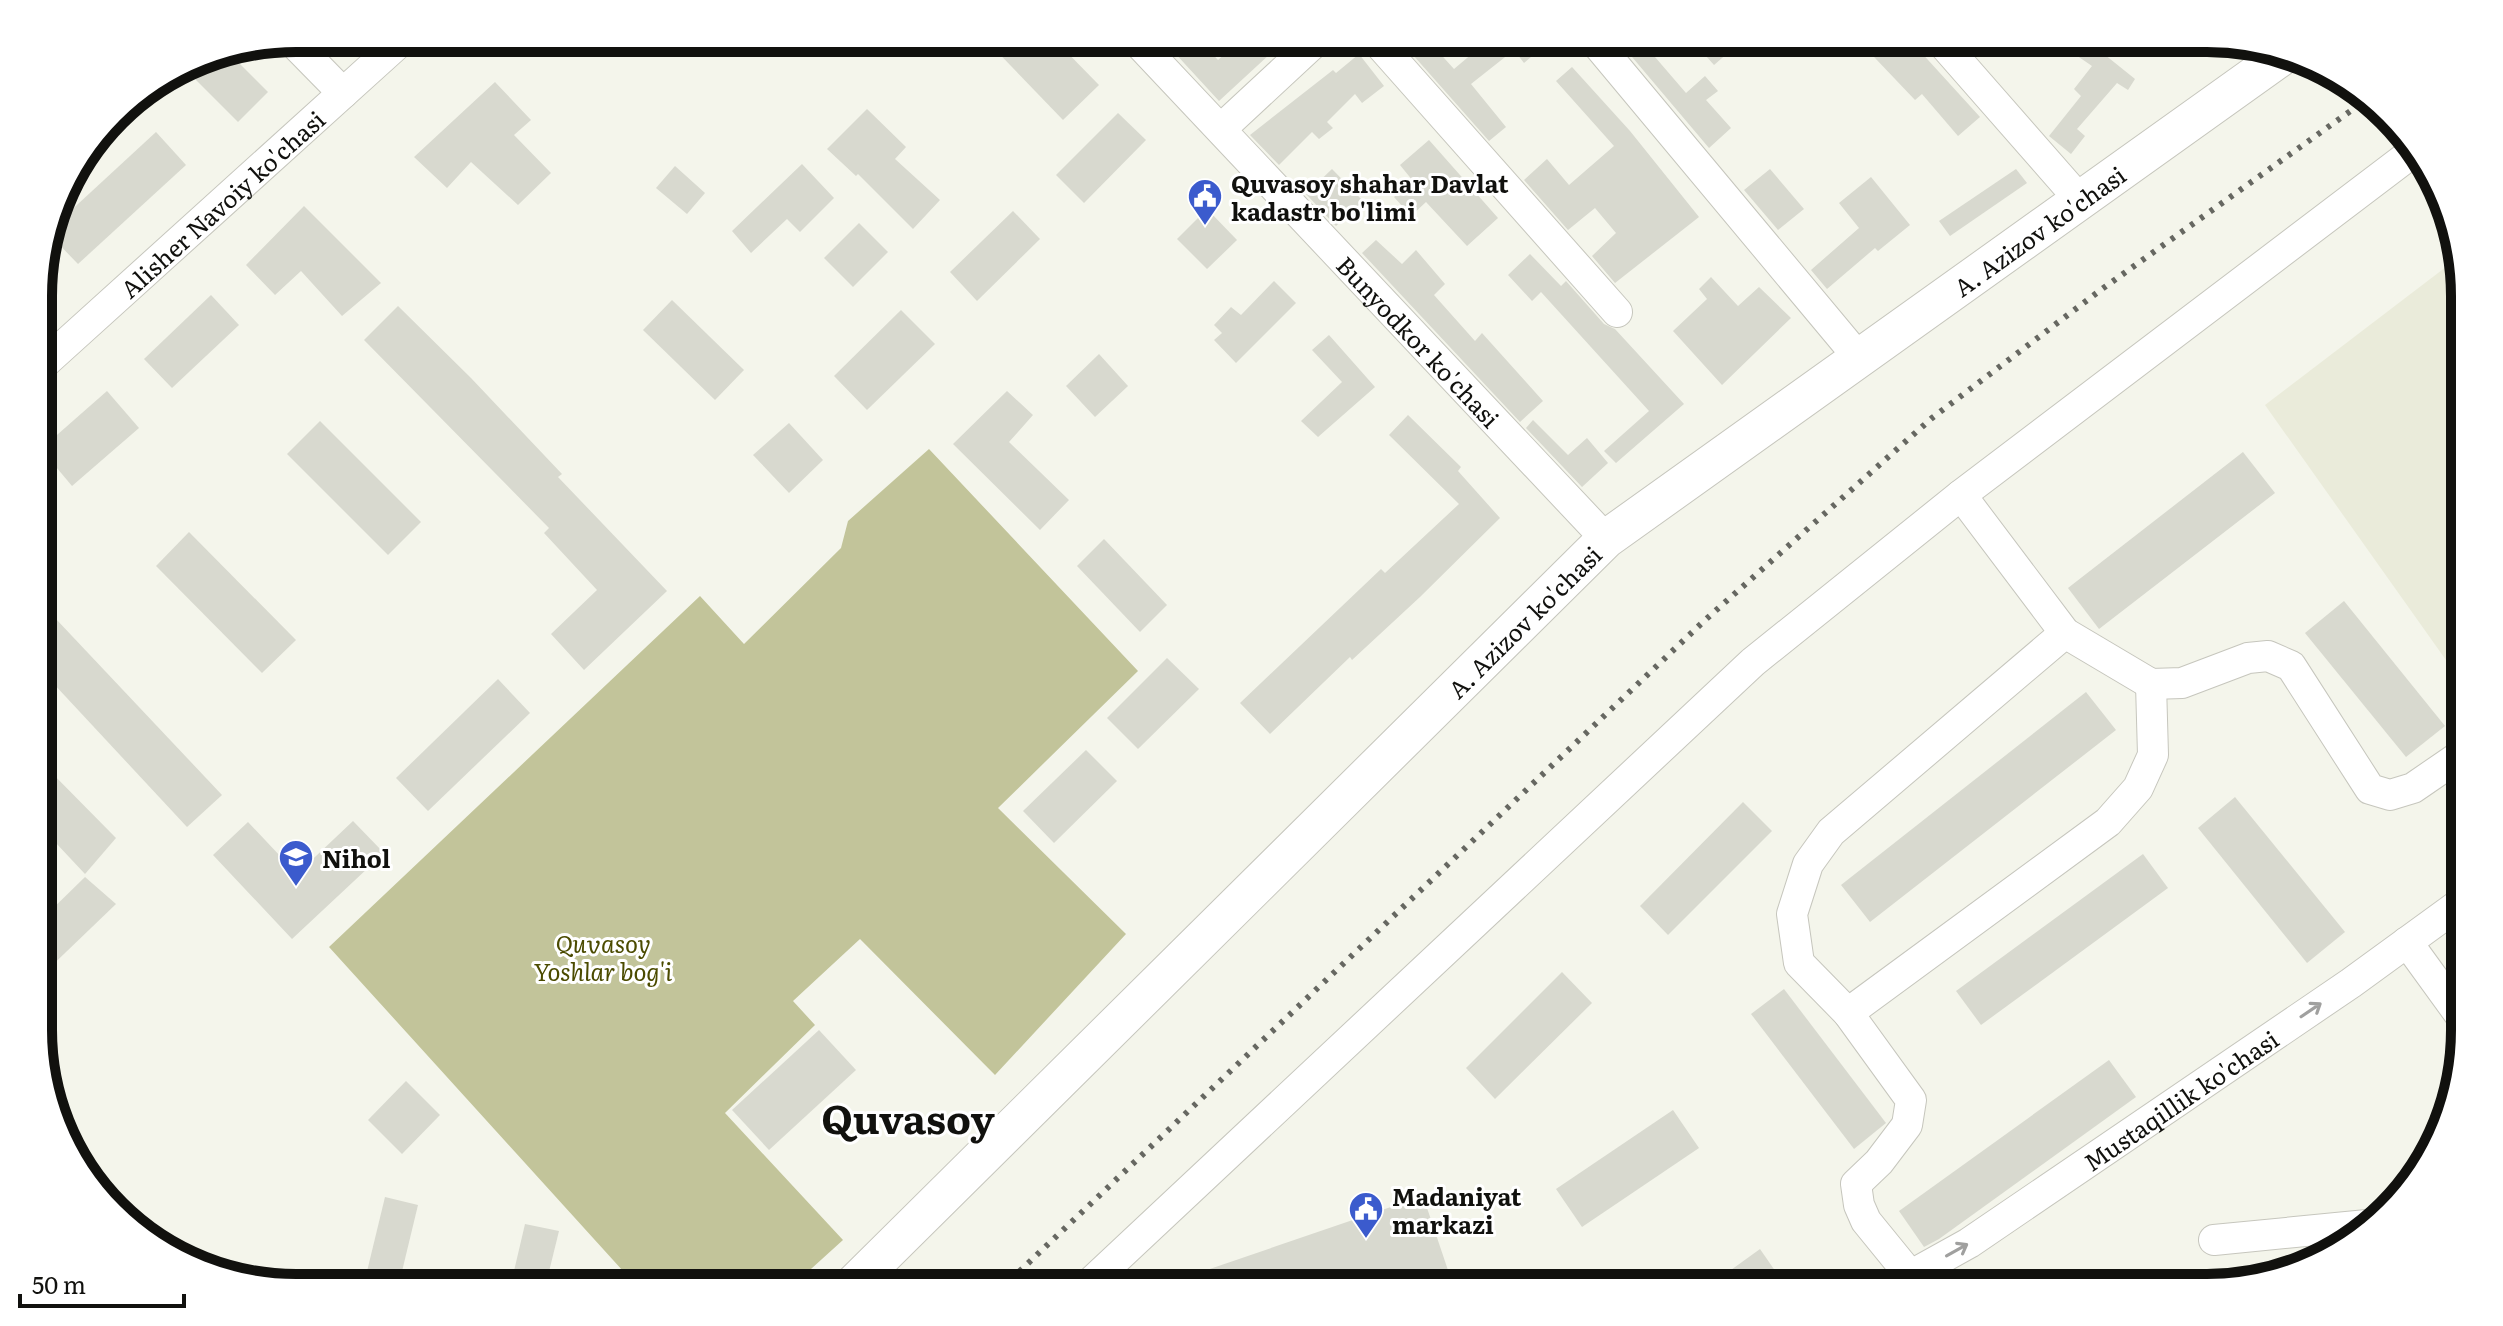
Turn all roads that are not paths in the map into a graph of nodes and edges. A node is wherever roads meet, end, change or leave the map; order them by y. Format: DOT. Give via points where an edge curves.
graph roads {
  1 [pos="303,52"];
  2 [pos="388,52"];
  3 [pos="1147,52"];
  4 [pos="1304,52"];
  5 [pos="1386,52"];
  6 [pos="1604,52"];
  7 [pos="1950,52"];
  8 [pos="2274,62"];
  9 [pos="343,93"];
  10 [pos="1221,129"];
  11 [pos="2406,157"];
  12 [pos="2080,200"];
  13 [pos="1617,312"];
  14 [pos="53,355"];
  15 [pos="1859,358"];
  16 [pos="1961,495"];
  17 [pos="1606,539"];
  18 [pos="2065,633"];
  19 [pos="2151,684"];
  20 [pos="2451,762"];
  21 [pos="2451,910"];
  22 [pos="2407,942"];
  23 [pos="2451,1003"];
  24 [pos="1848,1013"];
  25 [pos="2350,1227"];
  26 [pos="2214,1240"];
  27 [pos="1894,1273"];
  28 [pos="1915,1273"];
  29 [pos="864,1274"];
  30 [pos="1100,1274"];
  1 -- 9 [label="street"];
  2 -- 9 [label="street, Alisher Navoiy ko'chasi"];
  3 -- 10 [label="street, Bunyodkor ko'chasi"];
  4 -- 10 [label="street"];
  5 -- 13 [label="street"];
  6 -- 15 [label="street"];
  7 -- 12 [label="street"];
  8 -- 12 [label="main road, A. Azizov ko'chasi"];
  9 -- 14 [label="street, Alisher Navoiy ko'chasi"];
  10 -- 17 [label="street, Bunyodkor ko'chasi"];
  11 -- 16 [label="street"];
  12 -- 15 [label="main road, A. Azizov ko'chasi"];
  15 -- 17 [label="main road, A. Azizov ko'chasi"];
  16 -- 18 [label="street"];
  16 -- 30 [label="street" via="1753,662"];
  17 -- 29 [label="main road, A. Azizov ko'chasi"];
  18 -- 19 [label="street"];
  18 -- 24 [label="street" via="1831,832 1808,864 1792,914 1799,963"];
  19 -- 20 [label="street" via="2182,683 2248,658 2268,656 2291,666 2370,789 2390,795 2413,788"];
  19 -- 24 [label="street" via="2153,755 2138,788 2108,822"];
  21 -- 22 [label="street, Mustaqillik ko'chasi"];
  22 -- 23 [label="street"];
  28 -- 22 [label="street, Mustaqillik ko'chasi, one-way" via="1969,1243"];
  24 -- 27 [label="street" via="1911,1100 1907,1125 1856,1184 1859,1205"];
  25 -- 26 [label="street"];
}
